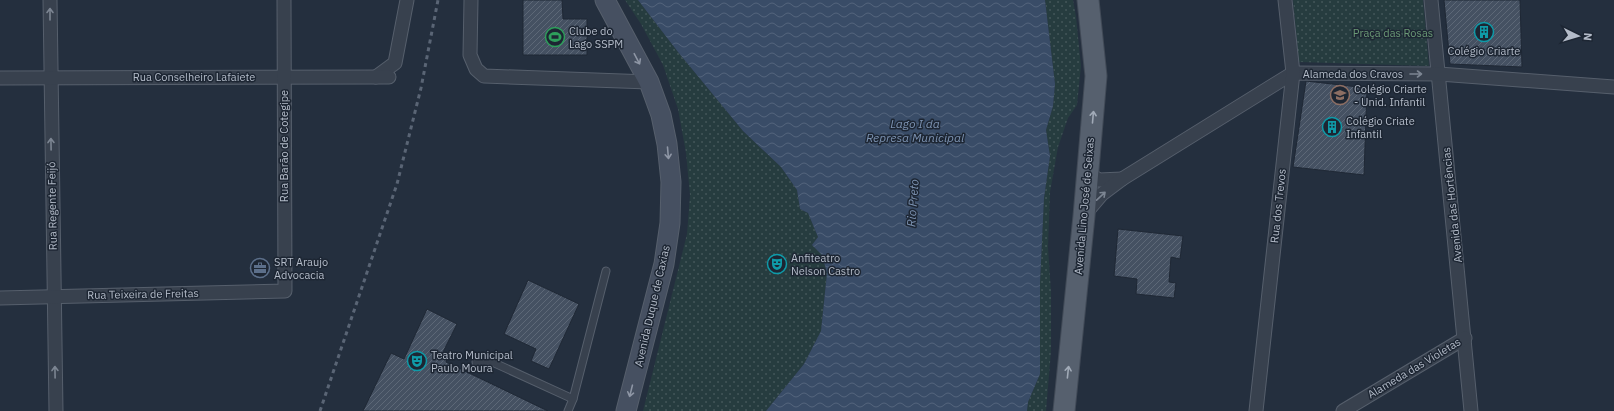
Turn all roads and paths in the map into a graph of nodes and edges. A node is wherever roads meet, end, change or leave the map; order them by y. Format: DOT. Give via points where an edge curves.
graph roads {
  1 [pos="50,0"];
  2 [pos="284,0"];
  3 [pos="407,0"];
  4 [pos="471,0"];
  5 [pos="605,0"];
  6 [pos="1088,0"];
  7 [pos="1285,0"];
  8 [pos="1432,0"];
  9 [pos="1293,73"];
  10 [pos="1438,74"];
  11 [pos="50,77"];
  12 [pos="284,77"];
  13 [pos="0,78"];
  14 [pos="649,82"];
  15 [pos="1614,87"];
  16 [pos="1088,173"];
  17 [pos="1122,179"];
  18 [pos="1084,216"];
  19 [pos="606,271"];
  20 [pos="285,291"];
  21 [pos="54,296"];
  22 [pos="0,298"];
  23 [pos="1465,338"];
  24 [pos="476,362"];
  25 [pos="573,399"];
  26 [pos="56,411"];
  27 [pos="568,411"];
  28 [pos="626,411"];
  29 [pos="1064,411"];
  30 [pos="1256,411"];
  31 [pos="1343,411"];
  32 [pos="1471,411"];
  11 -- 1 [label="street, Rua Regente Feijó, one-way"];
  2 -- 12 [label="street, Rua Barão de Cotegipe"];
  3 -- 12 [label="street, Rua Conselheiro Lafaiete" via="395,63 382,77"];
  4 -- 14 [label="street" via="470,55 476,69 484,76"];
  5 -- 14 [label="main road, Avenida Duque de Caxias, one-way"];
  16 -- 6 [label="main road, Avenida Lino José de Seixas, one-way" via="1096,76"];
  7 -- 9 [label="street, Rua dos Trevos"];
  8 -- 10 [label="street, Avenida das Hortências"];
  9 -- 10 [label="street, Alameda dos Cravos, one-way"];
  9 -- 17 [label="street, Alameda dos Cravos"];
  9 -- 30 [label="street, Rua dos Trevos"];
  10 -- 15 [label="street, Alameda dos Cravos"];
  10 -- 23 [label="street, Avenida das Hortências"];
  11 -- 12 [label="street, Rua Conselheiro Lafaiete"];
  11 -- 13 [label="street, Rua Conselheiro Lafaiete"];
  21 -- 11 [label="street, Rua Regente Feijó, one-way"];
  12 -- 20 [label="street, Rua Barão de Cotegipe"];
  14 -- 28 [label="main road, Avenida Duque de Caxias, one-way" via="661,115 667,144 671,182 670,223 664,264"];
  16 -- 17 [label="street, Alameda dos Cravos" via="1099,180"];
  16 -- 18 [label="main road, Avenida Lino José de Seixas"];
  18 -- 17 [label="street, Alameda dos Cravos, one-way" via="1102,194"];
  29 -- 18 [label="main road, Avenida Lino José de Seixas, one-way"];
  19 -- 25 [label="lane"];
  20 -- 21 [label="street, Rua Teixeira de Freitas"];
  21 -- 22 [label="street, Rua Teixeira de Freitas"];
  26 -- 21 [label="street, Rua Regente Feijó, one-way"];
  23 -- 31 [label="street, Alameda das Violetas"];
  23 -- 32 [label="street, Avenida das Hortências"];
  24 -- 25 [label="lane" via="490,360"];
  25 -- 27 [label="lane"];
}
